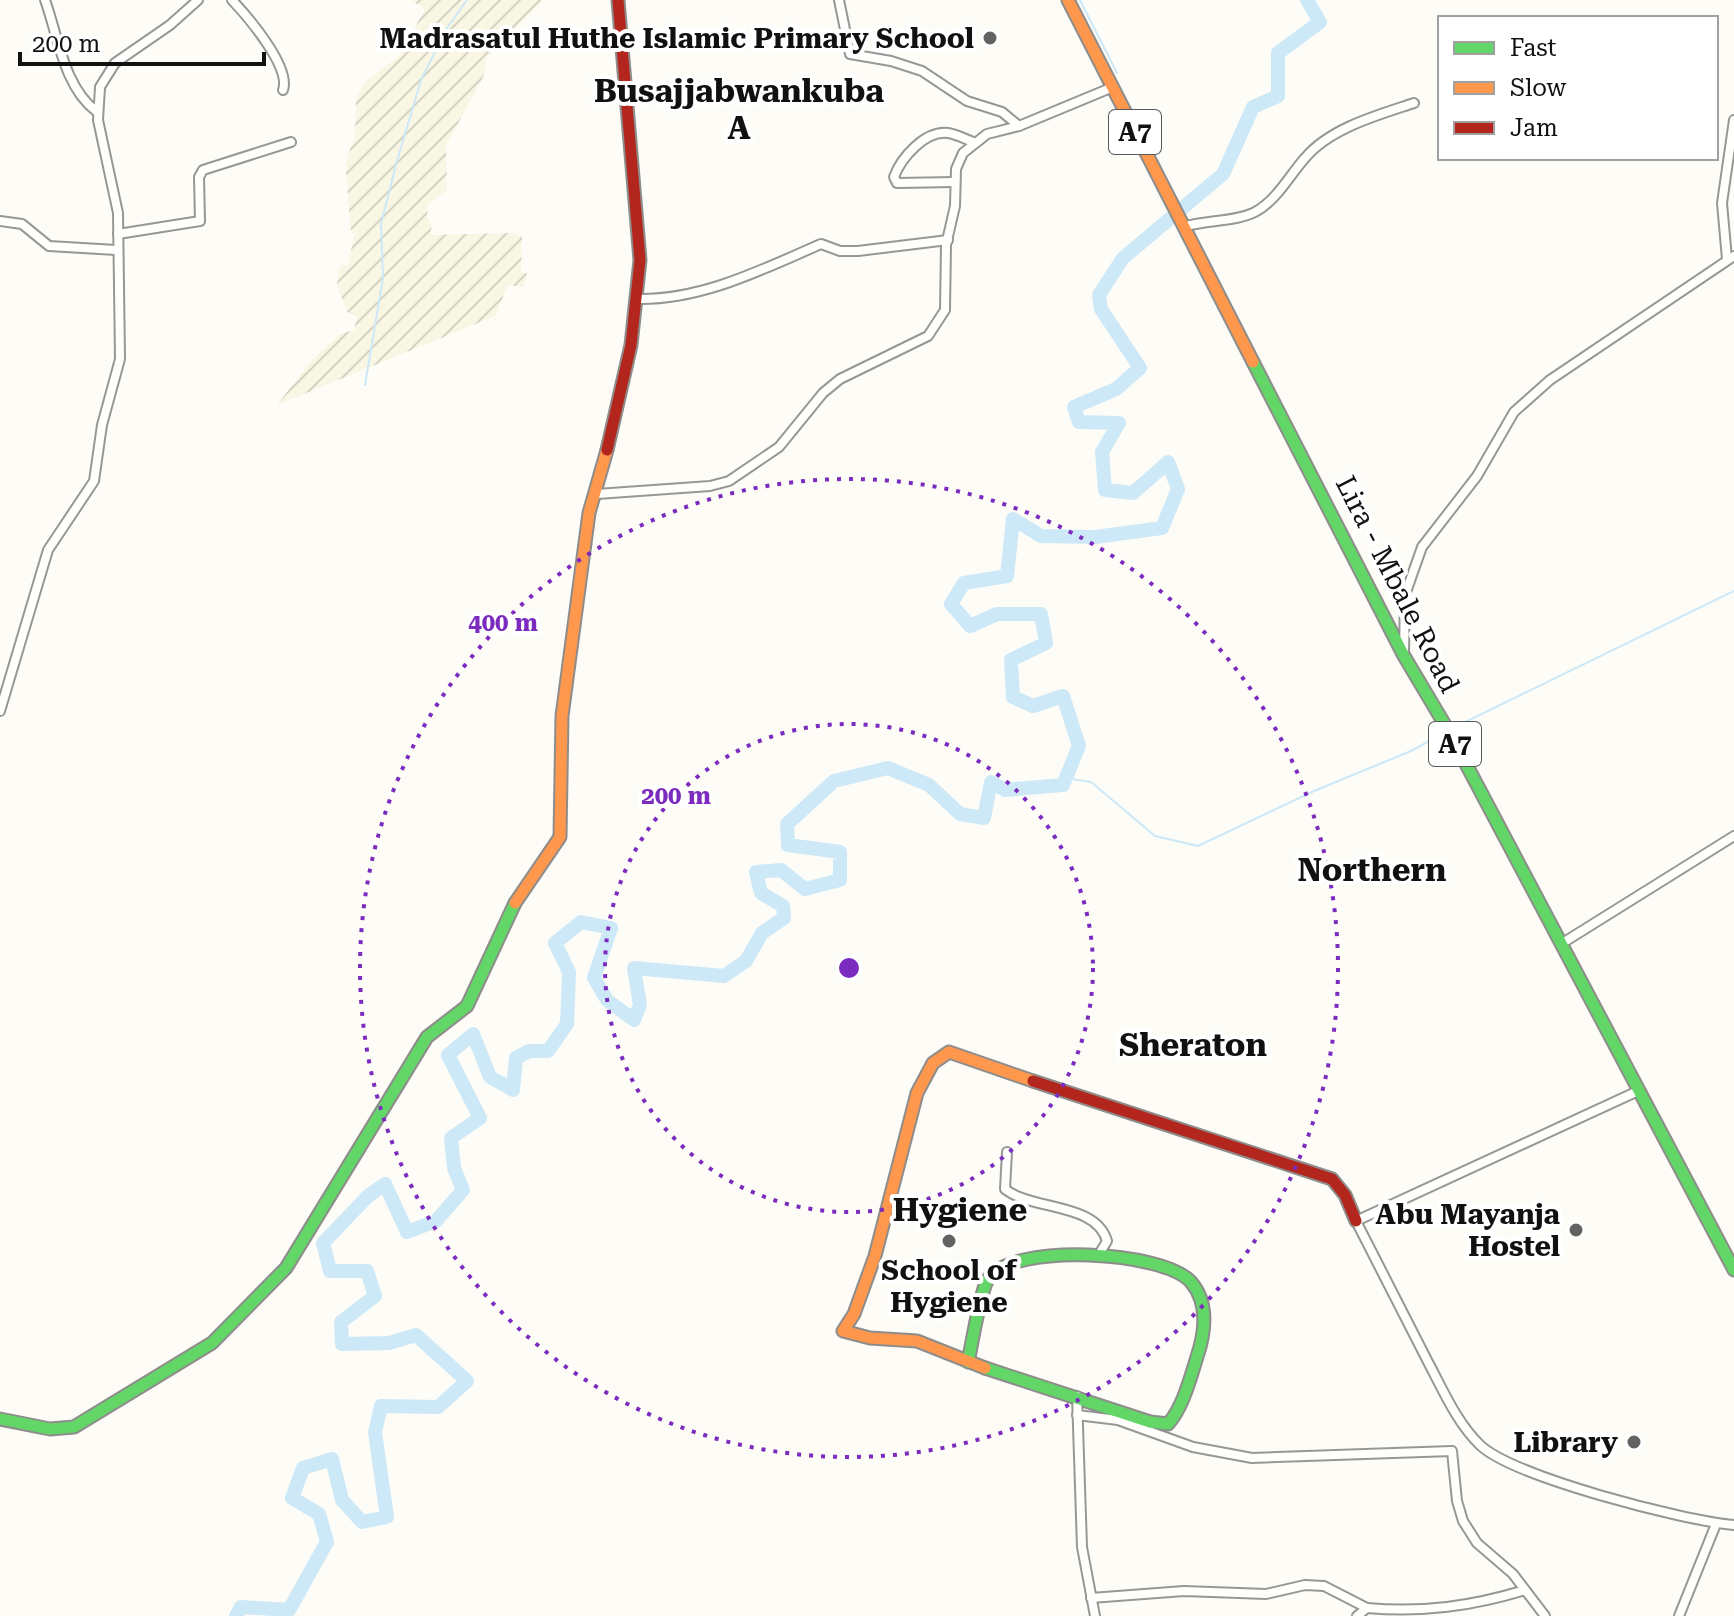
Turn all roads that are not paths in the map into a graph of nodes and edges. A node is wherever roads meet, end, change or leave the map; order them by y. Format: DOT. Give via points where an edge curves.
graph roads {
  1 [pos="45,0"];
  2 [pos="198,0"];
  3 [pos="232,0"];
  4 [pos="618,0"];
  5 [pos="839,0"];
  6 [pos="1068,0"];
  7 [pos="1113,87"];
  8 [pos="283,90"];
  9 [pos="1414,103"];
  10 [pos="96,111"];
  11 [pos="1734,120"];
  12 [pos="1019,126"];
  13 [pos="291,142"];
  14 [pos="973,142"];
  15 [pos="955,182"];
  16 [pos="0,221"];
  17 [pos="1180,222"];
  18 [pos="118,234"];
  19 [pos="948,240"];
  20 [pos="116,250"];
  21 [pos="1730,258"];
  22 [pos="638,299"];
  23 [pos="597,494"];
  24 [pos="1404,656"];
  25 [pos="0,711"];
  26 [pos="1734,836"];
  27 [pos="1561,944"];
  28 [pos="1638,1091"];
  29 [pos="1007,1152"];
  30 [pos="1356,1221"];
  31 [pos="1098,1256"];
  32 [pos="1734,1270"];
  33 [pos="968,1362"];
  34 [pos="1077,1396"];
  35 [pos="1077,1415"];
  36 [pos="0,1419"];
  37 [pos="1716,1524"];
  38 [pos="1734,1525"];
  39 [pos="1525,1590"];
  40 [pos="1091,1598"];
  41 [pos="1367,1608"];
  42 [pos="1095,1616"];
  43 [pos="1357,1616"];
  44 [pos="1545,1616"];
  45 [pos="1679,1616"];
  1 -- 10 [label="street" via="70,73 84,101"];
  2 -- 10 [label="street" via="115,63 100,87"];
  3 -- 8 [label="street" via="277,58 285,77"];
  4 -- 22 [label="street" via="617,35 634,165"];
  5 -- 12 [label="street" via="850,54 922,71"];
  6 -- 7 [label="street, A7"];
  7 -- 12 [label="street"];
  7 -- 17 [label="street, A7"];
  9 -- 17 [label="street" via="1322,143 1253,213"];
  10 -- 18 [label="street" via="117,200"];
  11 -- 21 [label="street" via="1721,218"];
  12 -- 14 [label="street"];
  13 -- 18 [label="street" via="203,170 200,221"];
  14 -- 15 [label="street" via="959,162"];
  14 -- 15 [label="street" via="948,133 929,136 894,177 897,183"];
  15 -- 19 [label="street"];
  16 -- 20 [label="street" via="22,224 49,246"];
  17 -- 24 [label="street, Lira - Mbale Road / A7"];
  18 -- 20 [label="street"];
  19 -- 22 [label="street" via="858,251 821,244 706,290"];
  19 -- 23 [label="street" via="945,310 933,331 840,379 769,457 721,484"];
  20 -- 25 [label="street" via="120,359 94,481 48,550"];
  21 -- 24 [label="street" via="1550,380 1514,412 1477,476 1422,547 1405,595"];
  22 -- 23 [label="street"];
  23 -- 36 [label="street" via="589,513 562,716 560,837 511,908 462,1014 433,1029 292,1260 218,1338 74,1427 50,1429"];
  24 -- 27 [label="street, Lira - Mbale Road / A7"];
  26 -- 27 [label="street"];
  27 -- 28 [label="street, Lira - Mbale Road / A7"];
  28 -- 30 [label="street"];
  28 -- 32 [label="street, Lira - Mbale Road / A7"];
  29 -- 31 [label="street" via="1005,1189 1094,1221 1107,1241"];
  30 -- 33 [label="street" via="1332,1179 949,1052 933,1063 917,1093 875,1256 843,1331 917,1341"];
  30 -- 37 [label="street" via="1444,1391 1481,1446 1509,1463 1600,1494"];
  31 -- 33 [label="street" via="1012,1262 993,1271"];
  31 -- 34 [label="street" via="1132,1257 1177,1270 1197,1290 1205,1327 1171,1423 1150,1422"];
  33 -- 34 [label="street"];
  34 -- 35 [label="street"];
  35 -- 39 [label="street" via="1118,1420 1193,1447 1252,1458 1452,1451 1463,1521 1477,1543"];
  35 -- 40 [label="street" via="1082,1547"];
  37 -- 38 [label="street"];
  37 -- 45 [label="street"];
  39 -- 41 [label="street" via="1440,1610"];
  39 -- 44 [label="street"];
  40 -- 41 [label="street" via="1184,1591 1266,1594 1305,1585 1324,1586"];
  40 -- 42 [label="street"];
  41 -- 43 [label="street"];
}
